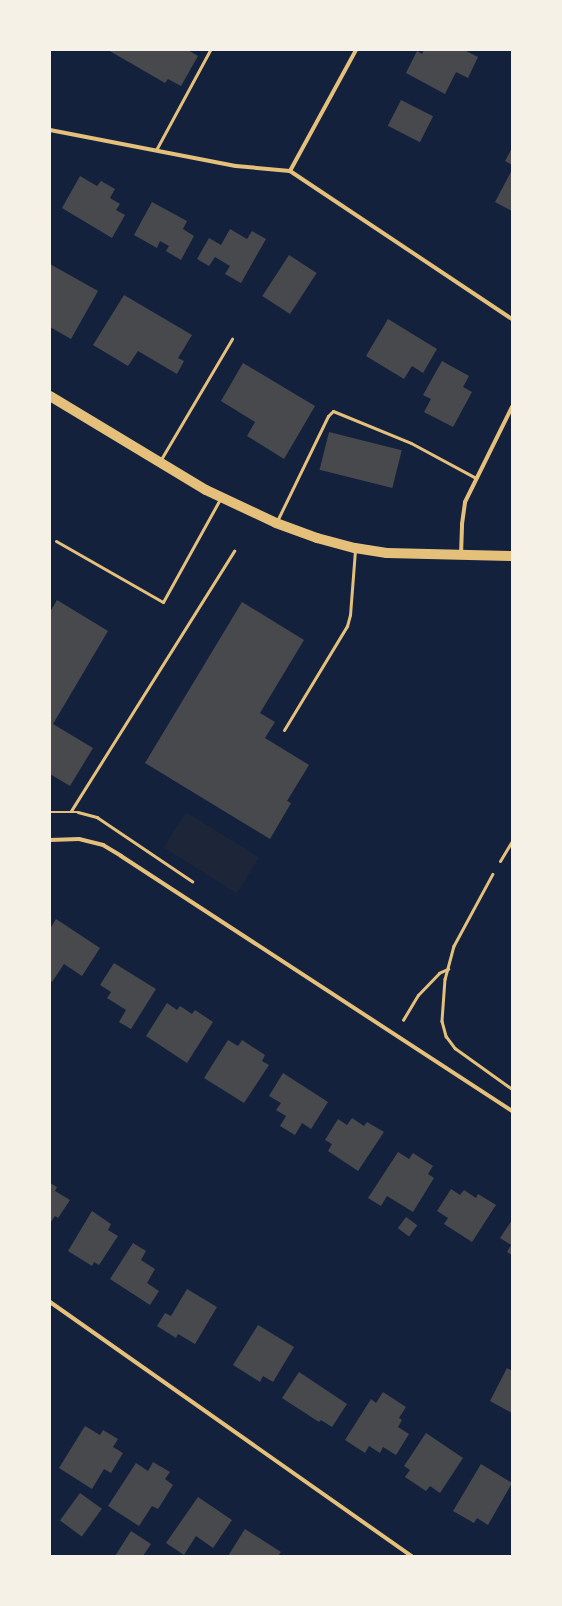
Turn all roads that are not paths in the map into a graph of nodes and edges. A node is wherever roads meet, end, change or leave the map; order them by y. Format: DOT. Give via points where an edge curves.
graph roads {
  1 [pos="210,50"];
  2 [pos="356,50"];
  3 [pos="50,130"];
  4 [pos="156,150"];
  5 [pos="290,171"];
  6 [pos="512,319"];
  7 [pos="232,339"];
  8 [pos="50,396"];
  9 [pos="512,407"];
  10 [pos="159,462"];
  11 [pos="476,478"];
  12 [pos="221,498"];
  13 [pos="276,523"];
  14 [pos="56,541"];
  15 [pos="355,548"];
  16 [pos="461,556"];
  17 [pos="512,556"];
  18 [pos="284,730"];
  19 [pos="51,840"];
  20 [pos="512,841"];
  21 [pos="509,846"];
  22 [pos="512,849"];
  23 [pos="500,861"];
  24 [pos="512,1111"];
  25 [pos="50,1302"];
  26 [pos="412,1556"];
  1 -- 4 [label="lane"];
  2 -- 5 [label="street"];
  3 -- 4 [label="street"];
  4 -- 5 [label="street" via="236,166"];
  5 -- 6 [label="street"];
  7 -- 10 [label="lane"];
  8 -- 10 [label="main road"];
  9 -- 11 [label="street"];
  10 -- 12 [label="main road"];
  11 -- 13 [label="lane" via="411,443 333,411 328,416"];
  11 -- 16 [label="street" via="463,512"];
  12 -- 13 [label="main road"];
  12 -- 14 [label="lane" via="163,602"];
  13 -- 15 [label="main road" via="316,538"];
  15 -- 16 [label="main road" via="387,553"];
  15 -- 18 [label="lane" via="350,615 346,626"];
  16 -- 17 [label="main road"];
  19 -- 24 [label="street" via="79,839 109,849"];
  20 -- 21 [label="lane"];
  21 -- 22 [label="lane"];
  21 -- 23 [label="lane"];
  25 -- 26 [label="street"];
}
